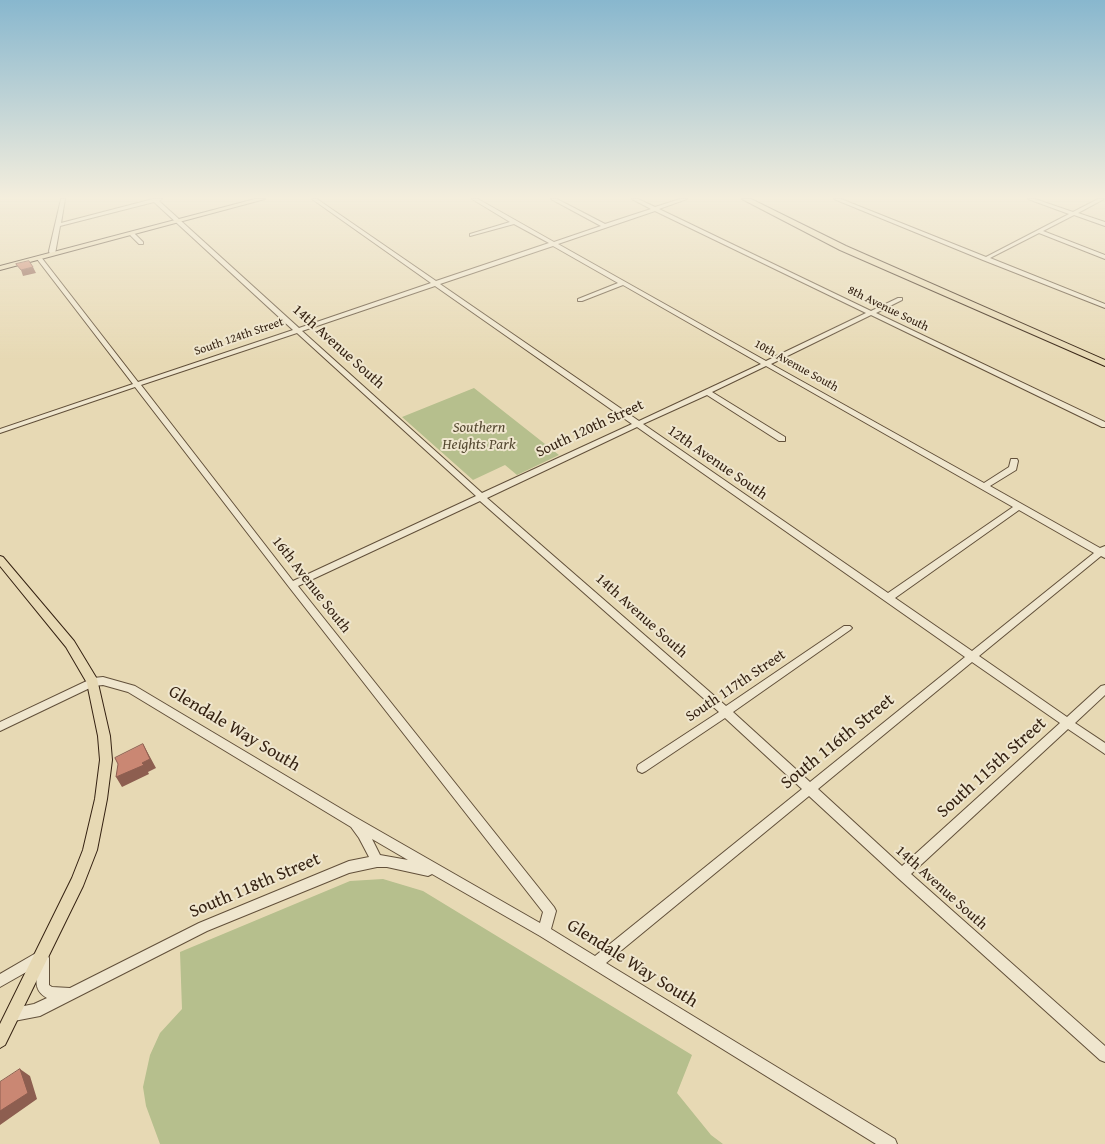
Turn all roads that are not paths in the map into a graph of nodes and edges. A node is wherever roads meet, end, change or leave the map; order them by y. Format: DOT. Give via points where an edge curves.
graph roads {
  1 [pos="58,252"];
  2 [pos="212,252"];
  3 [pos="391,252"];
  4 [pos="527,252"];
  5 [pos="567,252"];
  6 [pos="744,252"];
  7 [pos="853,252"];
  8 [pos="864,252"];
  9 [pos="971,252"];
  10 [pos="996,252"];
  11 [pos="1093,252"];
  12 [pos="52,254"];
  13 [pos="1105,257"];
  14 [pos="39,258"];
  15 [pos="985,258"];
  16 [pos="0,268"];
  17 [pos="435,283"];
  18 [pos="623,283"];
  19 [pos="900,299"];
  20 [pos="580,300"];
  21 [pos="1105,306"];
  22 [pos="871,314"];
  23 [pos="297,330"];
  24 [pos="1105,357"];
  25 [pos="767,363"];
  26 [pos="1105,364"];
  27 [pos="138,383"];
  28 [pos="707,392"];
  29 [pos="637,424"];
  30 [pos="1105,424"];
  31 [pos="0,431"];
  32 [pos="782,439"];
  33 [pos="1014,462"];
  34 [pos="985,486"];
  35 [pos="481,497"];
  36 [pos="1020,506"];
  37 [pos="1103,552"];
  38 [pos="0,559"];
  39 [pos="292,585"];
  40 [pos="888,598"];
  41 [pos="847,628"];
  42 [pos="972,656"];
  43 [pos="93,682"];
  44 [pos="1105,689"];
  45 [pos="726,712"];
  46 [pos="1068,723"];
  47 [pos="0,727"];
  48 [pos="1105,749"];
  49 [pos="642,768"];
  50 [pos="809,789"];
  51 [pos="351,821"];
  52 [pos="377,861"];
  53 [pos="902,874"];
  54 [pos="462,886"];
  55 [pos="544,932"];
  56 [pos="43,955"];
  57 [pos="595,964"];
  58 [pos="0,980"];
  59 [pos="71,994"];
  60 [pos="14,1014"];
  61 [pos="0,1040"];
  62 [pos="1105,1055"];
  63 [pos="890,1144"];
  1 -- 12 [label="main road"];
  2 -- 23 [label="street, 14th Avenue South"];
  3 -- 17 [label="street, 12th Avenue South"];
  4 -- 17 [label="street, South 124th Street"];
  5 -- 18 [label="street, 10th Avenue South"];
  6 -- 22 [label="street, 8th Avenue South"];
  7 -- 26 [label="highway"];
  8 -- 24 [label="highway"];
  9 -- 15 [label="street"];
  10 -- 15 [label="street"];
  11 -- 13 [label="street"];
  12 -- 14 [label="main road"];
  14 -- 16 [label="main road"];
  14 -- 27 [label="street, 16th Avenue South"];
  15 -- 21 [label="street"];
  17 -- 23 [label="street, South 124th Street"];
  17 -- 29 [label="street, 12th Avenue South"];
  18 -- 20 [label="street"];
  18 -- 25 [label="street, 10th Avenue South"];
  19 -- 22 [label="street, South 120th Street"];
  22 -- 25 [label="street, South 120th Street"];
  22 -- 30 [label="street, 8th Avenue South"];
  23 -- 27 [label="street, South 124th Street"];
  23 -- 35 [label="street, 14th Avenue South"];
  25 -- 28 [label="street, South 120th Street"];
  25 -- 34 [label="street, 10th Avenue South"];
  27 -- 31 [label="street, South 124th Street"];
  27 -- 39 [label="street, 16th Avenue South"];
  28 -- 29 [label="street, South 120th Street"];
  28 -- 32 [label="street"];
  29 -- 35 [label="street, South 120th Street"];
  29 -- 40 [label="street, 12th Avenue South"];
  33 -- 34 [label="street" via="1013,468"];
  34 -- 36 [label="street, 10th Avenue South"];
  35 -- 39 [label="street, South 120th Street"];
  35 -- 45 [label="street, 14th Avenue South"];
  36 -- 37 [label="street, 10th Avenue South"];
  36 -- 40 [label="street"];
  37 -- 42 [label="street, South 116th Street"];
  38 -- 43 [label="main road" via="70,644"];
  39 -- 55 [label="street, 16th Avenue South" via="550,912"];
  40 -- 42 [label="street, 12th Avenue South"];
  41 -- 45 [label="street, South 117th Street"];
  42 -- 46 [label="street, 12th Avenue South"];
  42 -- 50 [label="street, South 116th Street"];
  43 -- 47 [label="street"];
  43 -- 51 [label="street, Glendale Way South" via="103,681 131,689"];
  43 -- 56 [label="main road" via="106,760 97,824 78,882"];
  44 -- 46 [label="street, South 115th Street"];
  45 -- 49 [label="street, South 117th Street"];
  45 -- 50 [label="street, 14th Avenue South"];
  46 -- 48 [label="street, 12th Avenue South"];
  46 -- 53 [label="street, South 115th Street"];
  50 -- 53 [label="street, 14th Avenue South"];
  50 -- 57 [label="street, South 116th Street"];
  51 -- 52 [label="street, Glendale Way South"];
  51 -- 54 [label="street, Glendale Way South"];
  52 -- 54 [label="street, South 118th Street" via="410,864"];
  52 -- 59 [label="street, South 118th Street" via="343,869 203,927"];
  53 -- 62 [label="street, 14th Avenue South"];
  54 -- 55 [label="street, Glendale Way South"];
  55 -- 57 [label="street, Glendale Way South"];
  56 -- 58 [label="street"];
  56 -- 59 [label="street" via="43,988 50,993"];
  56 -- 60 [label="main road"];
  57 -- 63 [label="street, Glendale Way South"];
  59 -- 60 [label="street, South 118th Street" via="35,1010"];
  60 -- 61 [label="main road"];
}
